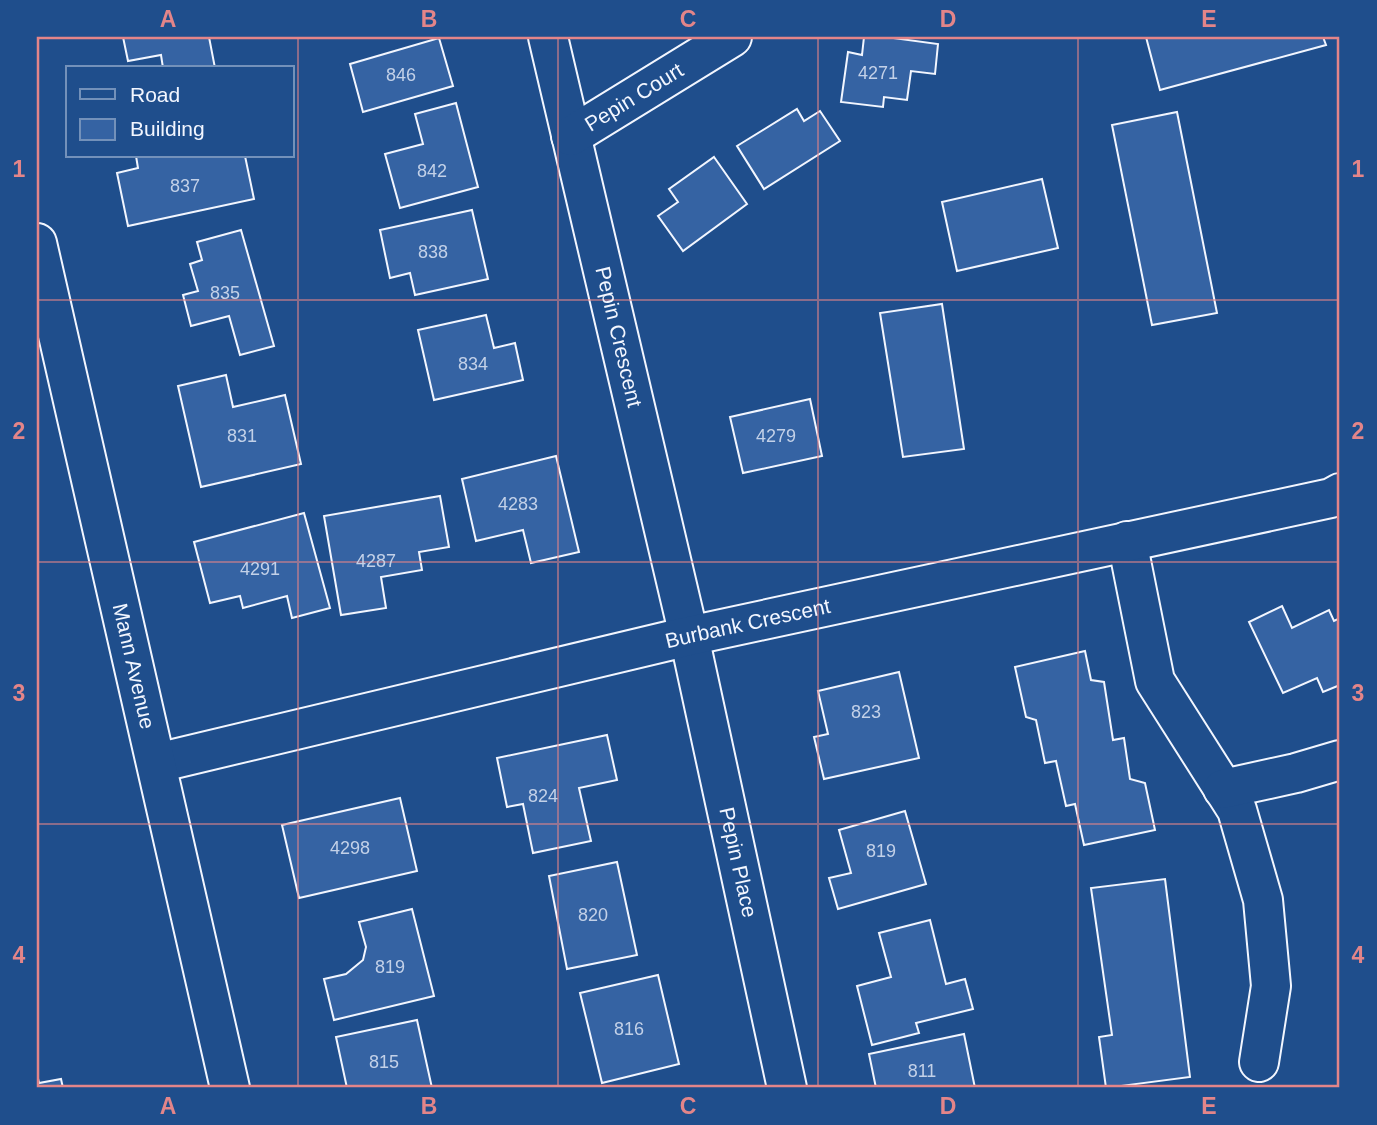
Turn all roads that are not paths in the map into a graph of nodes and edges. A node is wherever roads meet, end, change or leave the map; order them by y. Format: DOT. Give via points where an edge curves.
graph roads {
  1 [pos="548,37"];
  2 [pos="732,37"];
  3 [pos="572,136"];
  4 [pos="38,250"];
  5 [pos="1340,493"];
  6 [pos="1127,541"];
  7 [pos="689,636"];
  8 [pos="1340,760"];
  9 [pos="157,763"];
  10 [pos="1223,789"];
  11 [pos="1259,1062"];
  12 [pos="230,1088"];
  13 [pos="787,1088"];
  1 -- 3 [label="street, Pepin Crescent"];
  2 -- 3 [label="street, Pepin Court"];
  3 -- 7 [label="street, Pepin Crescent"];
  4 -- 9 [label="street, Mann Avenue"];
  5 -- 6 [label="street, Burbank Crescent"];
  6 -- 7 [label="street, Burbank Crescent"];
  6 -- 10 [label="street" via="1155,681"];
  7 -- 9 [label="street, Burbank Crescent"];
  7 -- 13 [label="street, Pepin Place"];
  8 -- 10 [label="street"];
  9 -- 12 [label="street, Mann Avenue"];
  10 -- 11 [label="street" via="1237,810 1263,900 1271,986"];
}
